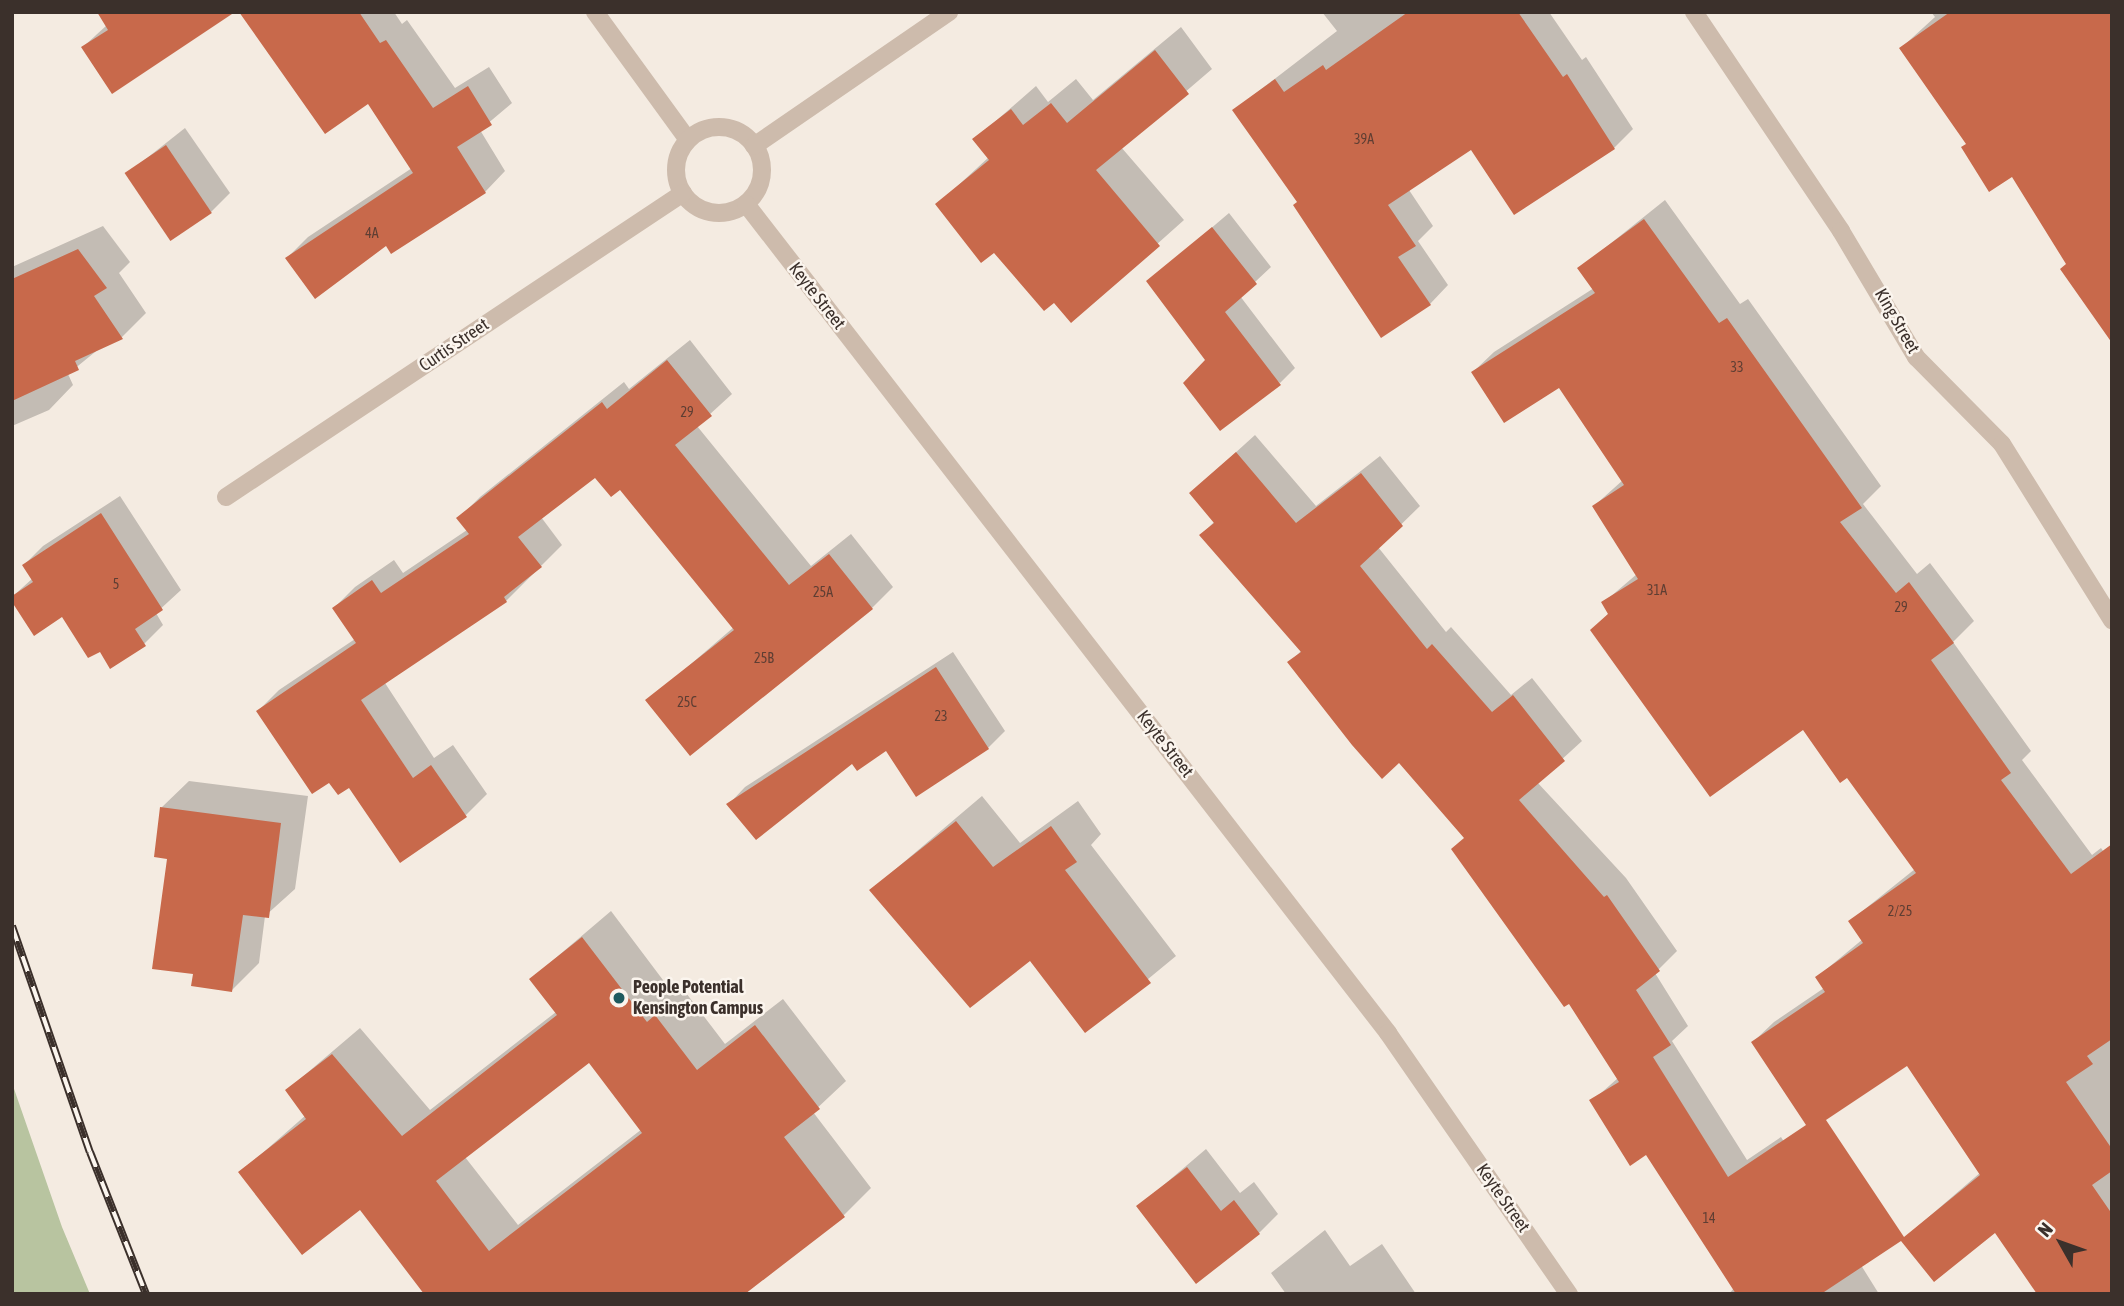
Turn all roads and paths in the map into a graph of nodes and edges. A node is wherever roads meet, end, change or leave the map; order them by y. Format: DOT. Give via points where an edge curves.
graph roads {
  1 [pos="595,12"];
  2 [pos="949,12"];
  3 [pos="1694,12"];
  4 [pos="688,140"];
  5 [pos="754,146"];
  6 [pos="682,192"];
  7 [pos="746,204"];
  8 [pos="226,497"];
  9 [pos="2112,620"];
  10 [pos="1569,1294"];
  1 -- 4 [label="street"];
  2 -- 5 [label="street"];
  3 -- 9 [label="street, King Street" via="1841,231 1916,356 2002,444"];
  4 -- 5 [label="street" via="715,127 737,132"];
  4 -- 6 [label="street" via="677,165"];
  5 -- 7 [label="street" via="762,177"];
  6 -- 7 [label="street" via="704,211 733,211"];
  6 -- 8 [label="street, Curtis Street"];
  7 -- 10 [label="street, Keyte Street" via="1388,1034"];
}
